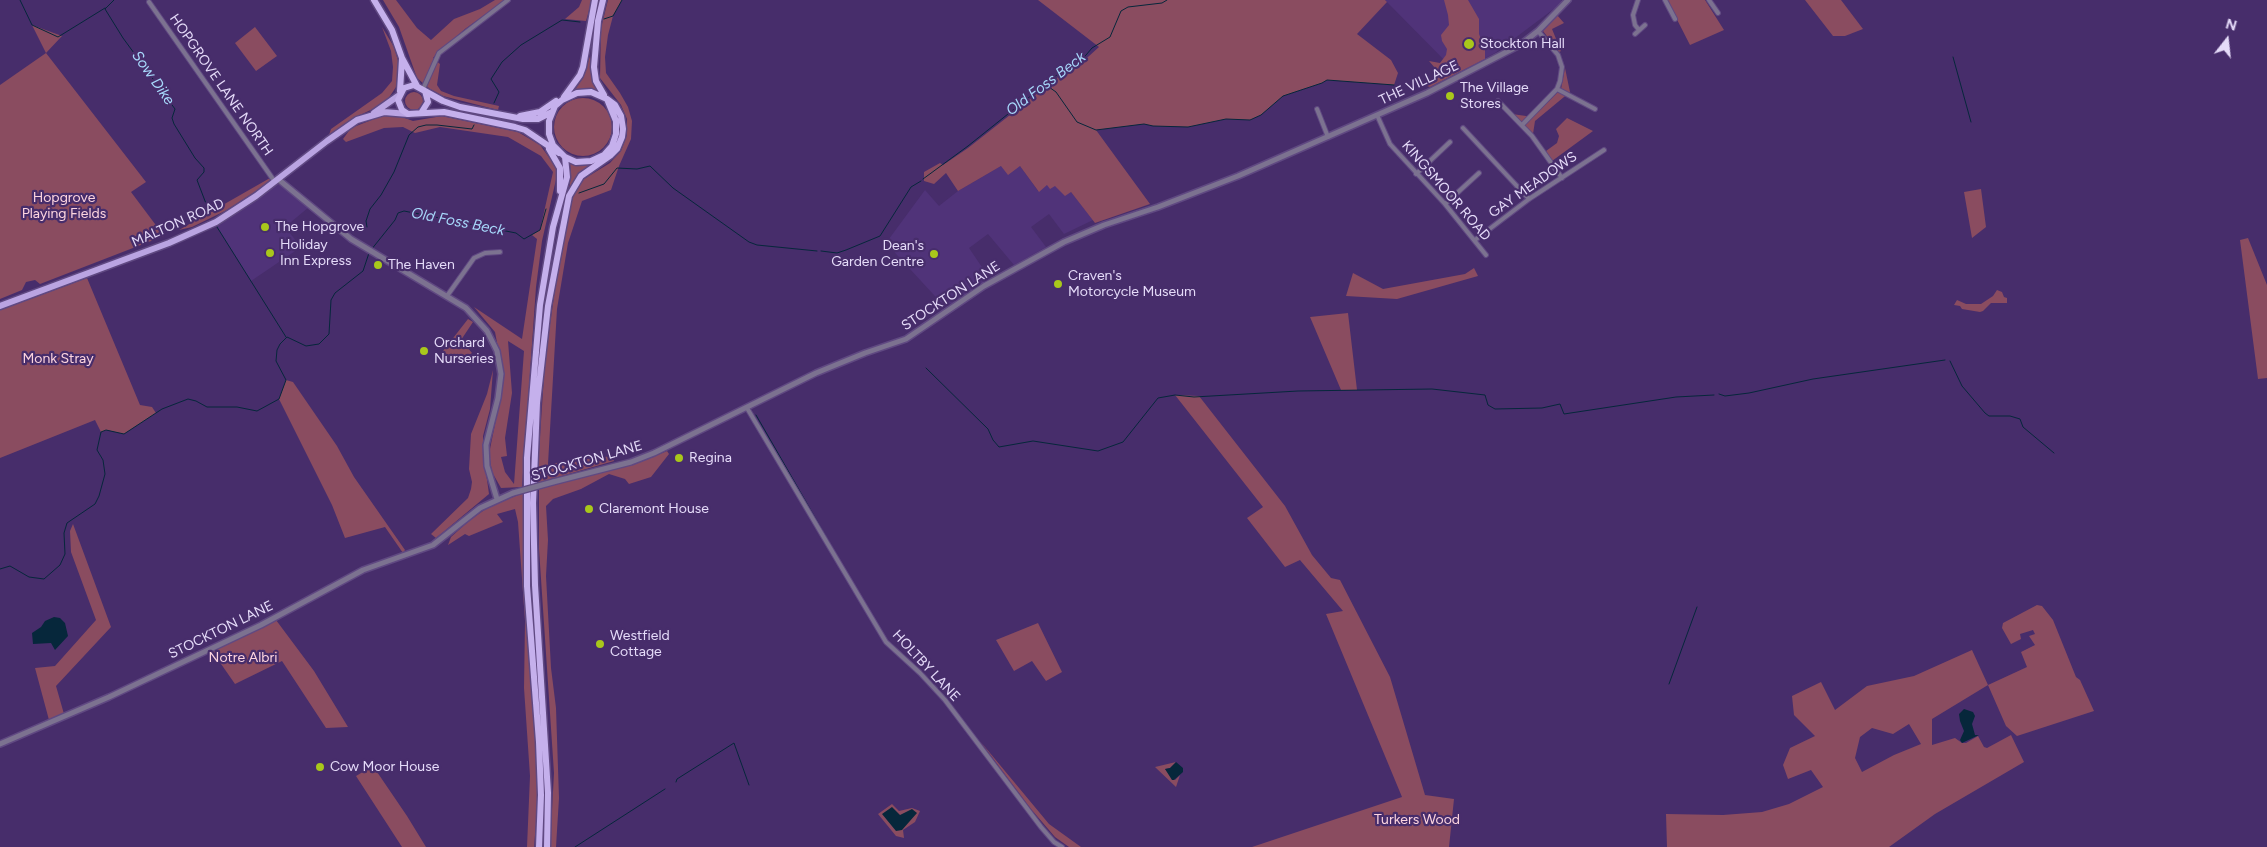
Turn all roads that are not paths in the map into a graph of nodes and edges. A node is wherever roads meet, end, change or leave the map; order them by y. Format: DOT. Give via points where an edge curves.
graph roads {
  1 [pos="374,0"];
  2 [pos="508,0"];
  3 [pos="595,0"];
  4 [pos="603,0"];
  5 [pos="1568,0"];
  6 [pos="1638,0"];
  7 [pos="1665,0"];
  8 [pos="1709,0"];
  9 [pos="149,2"];
  10 [pos="1718,13"];
  11 [pos="1675,19"];
  12 [pos="1645,25"];
  13 [pos="1639,30"];
  14 [pos="1538,31"];
  15 [pos="1634,34"];
  16 [pos="402,58"];
  17 [pos="422,88"];
  18 [pos="1557,89"];
  19 [pos="568,92"];
  20 [pos="399,95"];
  21 [pos="606,98"];
  22 [pos="562,100"];
  23 [pos="1498,101"];
  24 [pos="1317,109"];
  25 [pos="1595,110"];
  26 [pos="421,112"];
  27 [pos="552,112"];
  28 [pos="373,114"];
  29 [pos="408,114"];
  30 [pos="1377,115"];
  31 [pos="507,116"];
  32 [pos="1522,125"];
  33 [pos="1464,128"];
  34 [pos="1328,136"];
  35 [pos="1450,142"];
  36 [pos="546,145"];
  37 [pos="1604,150"];
  38 [pos="562,155"];
  39 [pos="1264,165"];
  40 [pos="1479,173"];
  41 [pos="1416,174"];
  42 [pos="1562,178"];
  43 [pos="277,180"];
  44 [pos="560,200"];
  45 [pos="1529,200"];
  46 [pos="1445,204"];
  47 [pos="1475,240"];
  48 [pos="500,252"];
  49 [pos="1486,255"];
  50 [pos="447,296"];
  51 [pos="0,306"];
  52 [pos="747,408"];
  53 [pos="497,499"];
  54 [pos="0,744"];
  55 [pos="1054,842"];
  56 [pos="539,847"];
  57 [pos="547,847"];
  58 [pos="1054,847"];
  59 [pos="1062,847"];
  1 -- 16 [label="highway" via="394,34"];
  2 -- 17 [label="street" via="439,53"];
  3 -- 19 [label="highway" via="583,67"];
  4 -- 21 [label="highway" via="594,67 596,81"];
  5 -- 14 [label="street, THE VILLAGE"];
  6 -- 13 [label="street" via="1633,15"];
  7 -- 11 [label="street"];
  8 -- 10 [label="street"];
  9 -- 43 [label="street, HOPGROVE LANE NORTH"];
  12 -- 13 [label="street"];
  13 -- 15 [label="street"];
  14 -- 18 [label="street" via="1561,61 1562,72"];
  14 -- 30 [label="street, THE VILLAGE" via="1492,61"];
  16 -- 17 [label="highway"];
  16 -- 20 [label="highway"];
  17 -- 20 [label="highway" via="406,87"];
  17 -- 26 [label="highway" via="428,102"];
  17 -- 31 [label="highway" via="460,107"];
  18 -- 25 [label="street"];
  18 -- 32 [label="street"];
  19 -- 22 [label="highway"];
  19 -- 31 [label="highway" via="540,112"];
  20 -- 28 [label="main road, MALTON ROAD"];
  20 -- 29 [label="highway" via="399,105"];
  21 -- 22 [label="highway" via="586,92"];
  21 -- 38 [label="highway" via="614,114 616,128 608,151 591,161 576,162"];
  21 -- 57 [label="highway" via="622,116 622,137 611,155 581,176 569,196 548,306 537,403 533,503 546,749"];
  22 -- 27 [label="highway"];
  23 -- 32 [label="street"];
  24 -- 34 [label="street"];
  26 -- 29 [label="highway"];
  26 -- 36 [label="highway" via="444,112 507,124 525,130"];
  27 -- 31 [label="highway" via="538,119"];
  27 -- 38 [label="highway" via="549,134"];
  28 -- 29 [label="main road, MALTON ROAD"];
  28 -- 43 [label="main road, MALTON ROAD" via="357,120 327,140"];
  30 -- 34 [label="street, THE VILLAGE"];
  30 -- 41 [label="street, KINGSMOOR ROAD" via="1390,144"];
  32 -- 42 [label="street"];
  33 -- 45 [label="street"];
  34 -- 39 [label="street, THE VILLAGE"];
  35 -- 41 [label="street"];
  36 -- 38 [label="highway"];
  36 -- 44 [label="highway" via="560,168"];
  37 -- 42 [label="street, GAY MEADOWS"];
  38 -- 44 [label="highway" via="568,177"];
  39 -- 52 [label="street, STOCKTON LANE" via="1071,238 997,278 906,339 839,363"];
  40 -- 46 [label="street"];
  41 -- 46 [label="street, KINGSMOOR ROAD"];
  42 -- 45 [label="street, GAY MEADOWS"];
  43 -- 50 [label="street" via="367,249"];
  43 -- 51 [label="main road, MALTON ROAD" via="241,207 196,232"];
  44 -- 56 [label="highway" via="540,305 527,458 527,586 539,742"];
  45 -- 47 [label="street, GAY MEADOWS"];
  46 -- 47 [label="street, KINGSMOOR ROAD"];
  47 -- 49 [label="street, KINGSMOOR ROAD"];
  48 -- 50 [label="street" via="474,258"];
  50 -- 53 [label="street" via="480,322 493,342 499,360 500,384 486,456"];
  52 -- 53 [label="street, STOCKTON LANE, bridge" via="631,462"];
  52 -- 55 [label="street, HOLTBY LANE" via="886,642 945,700"];
  53 -- 54 [label="street, STOCKTON LANE" via="480,508 433,545 363,570 261,625"];
  55 -- 58 [label="street"];
  55 -- 59 [label="street, HOLTBY LANE"];
}
